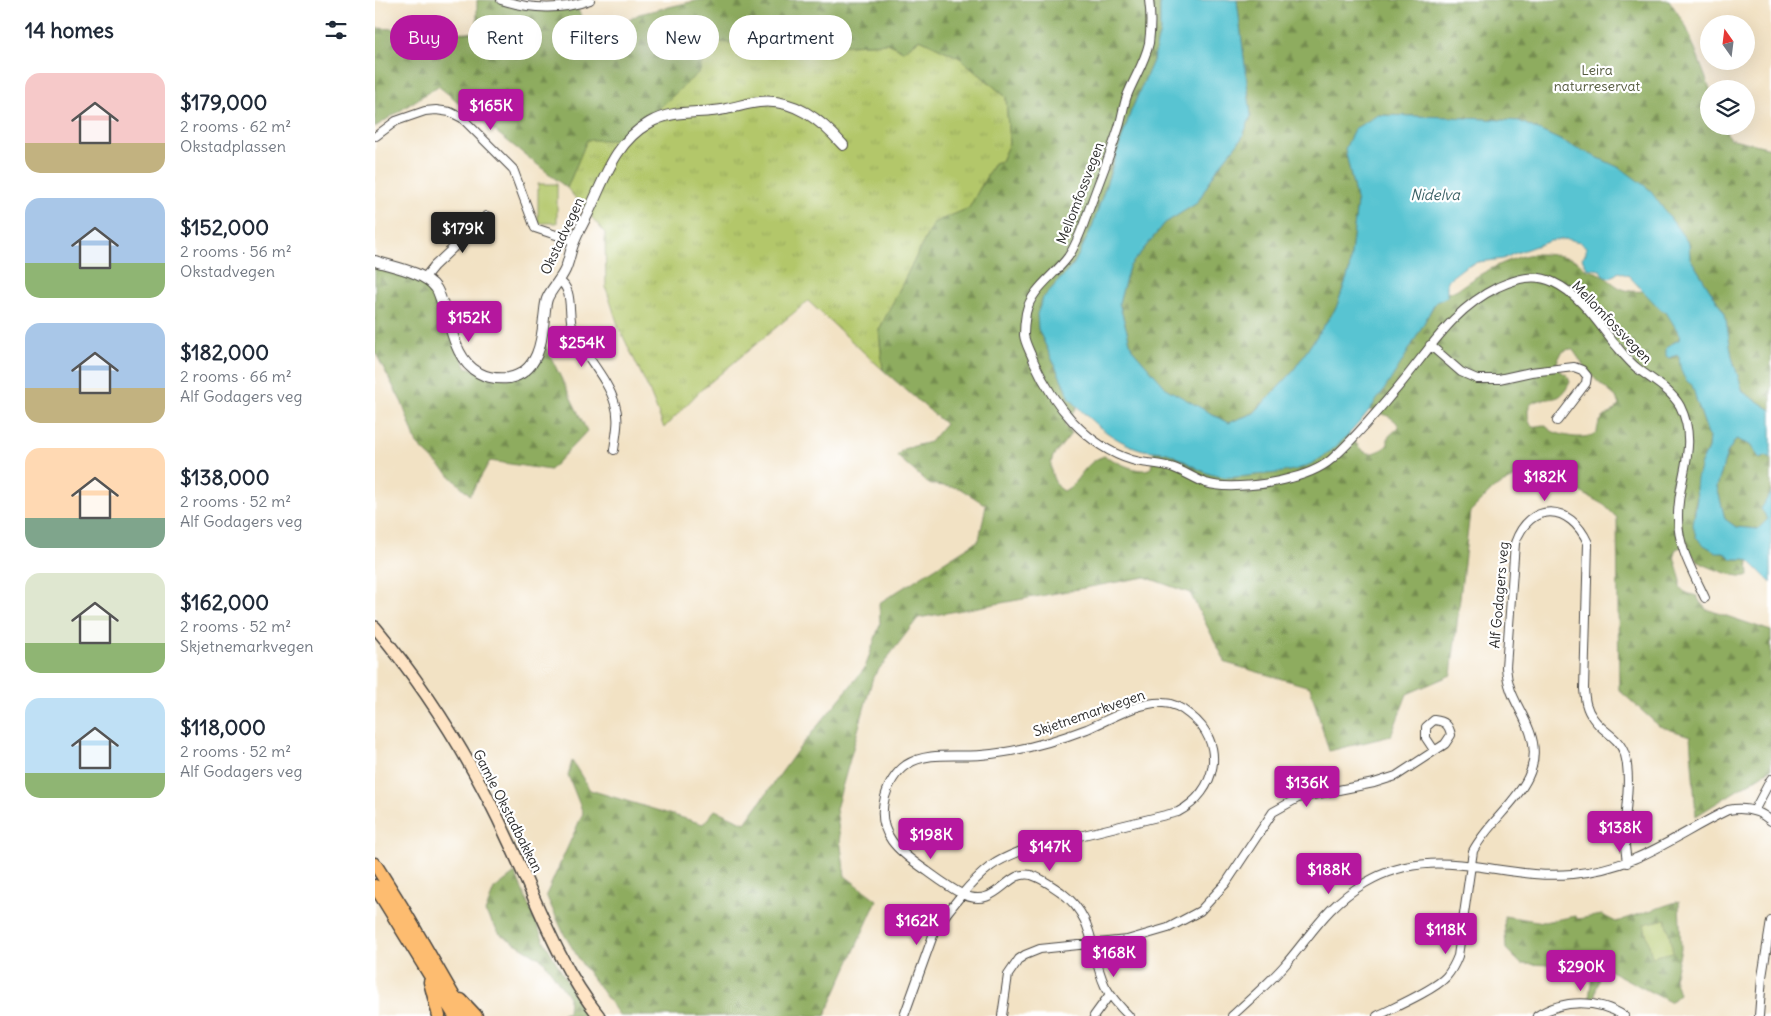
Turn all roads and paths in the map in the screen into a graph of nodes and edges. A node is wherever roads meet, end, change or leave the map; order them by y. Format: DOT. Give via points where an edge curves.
graph roads {
  1 [pos="501,0"];
  2 [pos="590,0"];
  3 [pos="1149,0"];
  4 [pos="376,136"];
  5 [pos="843,145"];
  6 [pos="487,216"];
  7 [pos="574,241"];
  8 [pos="375,261"];
  9 [pos="425,277"];
  10 [pos="558,280"];
  11 [pos="1430,345"];
  12 [pos="1557,420"];
  13 [pos="614,450"];
  14 [pos="1705,598"];
  15 [pos="375,627"];
  16 [pos="1434,750"];
  17 [pos="1771,779"];
  18 [pos="1754,811"];
  19 [pos="1771,822"];
  20 [pos="1627,863"];
  21 [pos="375,864"];
  22 [pos="1471,864"];
  23 [pos="375,886"];
  24 [pos="963,895"];
  25 [pos="1771,921"];
  26 [pos="1094,944"];
  27 [pos="426,970"];
  28 [pos="450,989"];
  29 [pos="1110,994"];
  30 [pos="439,1016"];
  31 [pos="455,1016"];
  32 [pos="465,1016"];
  33 [pos="476,1016"];
  34 [pos="599,1016"];
  35 [pos="904,1016"];
  36 [pos="1002,1016"];
  37 [pos="1094,1016"];
  38 [pos="1129,1016"];
  39 [pos="1232,1016"];
  40 [pos="1377,1016"];
  41 [pos="1537,1016"];
  42 [pos="1624,1016"];
  43 [pos="1759,1016"];
  1 -- 2 [label="street" via="539,8 560,8"];
  3 -- 11 [label="street, Mellomfossvegen" via="1151,20 1146,52 1079,238 1068,257 1036,292 1027,310 1024,334 1053,398 1089,437 1121,457 1172,467 1223,487 1286,480 1308,474 1333,458 1395,391"];
  4 -- 7 [label="street" via="396,121 425,111 449,112 462,118 513,169 535,228"];
  5 -- 7 [label="street, Okstadvegen" via="814,117 783,103 759,102 717,111 662,116 631,135 620,148"];
  6 -- 9 [label="street"];
  7 -- 10 [label="street, Okstadvegen" via="565,270"];
  8 -- 9 [label="street"];
  9 -- 10 [label="street, Okstadvegen" via="436,288 462,358 470,368 494,378 516,376 532,363 542,340 546,300"];
  10 -- 13 [label="street" via="568,292 573,330 615,404 618,415"];
  11 -- 12 [label="street" via="1461,372 1477,379 1578,367 1587,376 1586,383"];
  11 -- 14 [label="street, Mellomfossvegen" via="1470,304 1517,279 1545,279 1580,302 1625,356 1668,390 1682,411 1689,449 1678,505 1679,531 1685,556"];
  15 -- 34 [label="main road, Gamle Okstadbakkan" via="427,698 476,776 561,958 575,984"];
  16 -- 26 [label="street" via="1396,776 1374,784 1298,798 1273,812 1226,883 1200,911 1168,928 1127,940"];
  17 -- 18 [label="street"];
  18 -- 19 [label="street"];
  18 -- 20 [label="street" via="1728,810"];
  20 -- 22 [label="street" via="1571,874 1533,873"];
  20 -- 22 [label="street, Alf Godagers veg" via="1626,760 1616,739 1592,717 1585,697 1588,543 1583,530 1573,520 1550,512 1527,521 1515,544 1506,667 1512,697 1530,731 1534,764 1516,797 1481,836"];
  21 -- 28 [label="highway"];
  22 -- 39 [label="street" via="1416,865 1366,882 1324,914 1283,967"];
  22 -- 40 [label="street, Alf Godagers veg" via="1458,956 1453,967 1446,978 1434,986"];
  23 -- 27 [label="highway"];
  24 -- 24 [label="street, Skjetnemarkvegen" via="904,855 888,835 883,819 886,793 906,765 933,756 981,755 1027,748 1057,740 1134,708 1163,702 1185,710 1201,725 1212,745 1212,771 1205,789 1189,806 1178,812 1026,848 991,866"];
  24 -- 26 [label="street" via="983,899 1015,878 1031,875 1056,889 1075,906"];
  24 -- 35 [label="street, Skjetnemarkvegen" via="935,930"];
  25 -- 43 [label="street"];
  26 -- 29 [label="street" via="1101,976"];
  26 -- 36 [label="street" via="1040,949 1019,959 1008,975"];
  27 -- 30 [label="highway"];
  27 -- 31 [label="highway"];
  28 -- 32 [label="highway"];
  28 -- 33 [label="highway"];
  29 -- 37 [label="street"];
  29 -- 38 [label="street"];
  41 -- 42 [label="street" via="1574,1003 1607,1007"];
}
